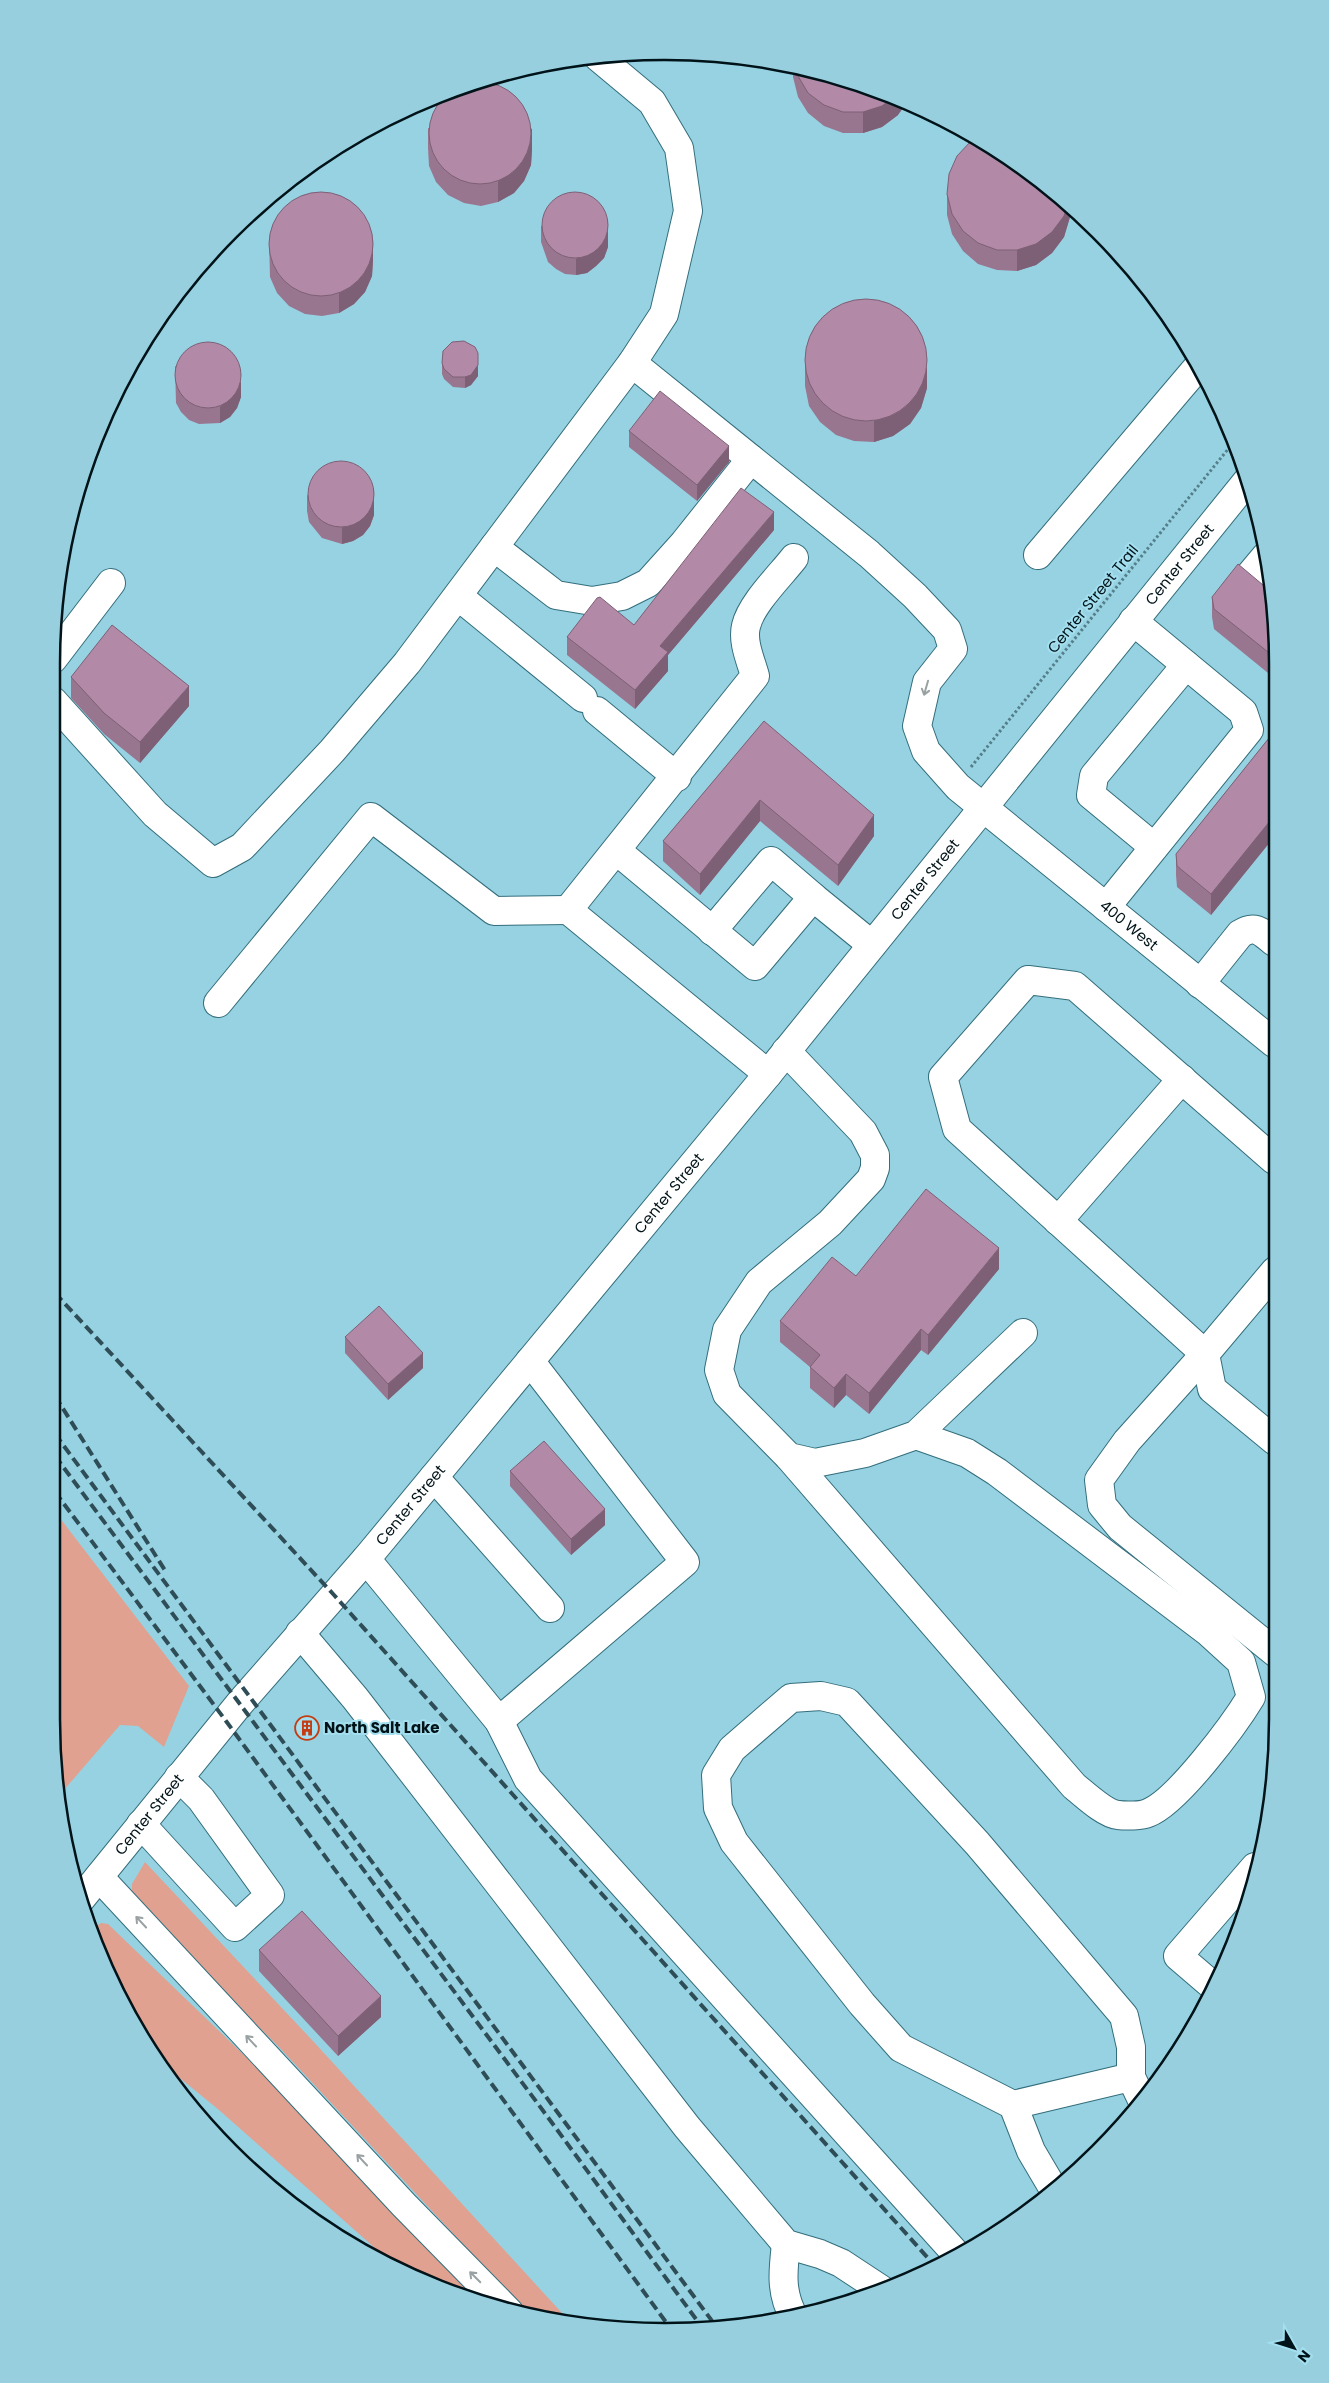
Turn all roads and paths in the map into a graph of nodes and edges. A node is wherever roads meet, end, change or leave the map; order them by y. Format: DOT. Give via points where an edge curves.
graph roads {
  1 [pos="605,63"];
  2 [pos="632,363"];
  3 [pos="1193,371"];
  4 [pos="1229,448"];
  5 [pos="750,459"];
  6 [pos="1242,487"];
  7 [pos="494,547"];
  8 [pos="1038,555"];
  9 [pos="794,558"];
  10 [pos="1260,563"];
  11 [pos="111,583"];
  12 [pos="1264,586"];
  13 [pos="458,596"];
  14 [pos="1133,621"];
  15 [pos="60,649"];
  16 [pos="1186,665"];
  17 [pos="60,709"];
  18 [pos="970,770"];
  19 [pos="676,777"];
  20 [pos="983,807"];
  21 [pos="1154,847"];
  22 [pos="617,851"];
  23 [pos="813,897"];
  24 [pos="1106,907"];
  25 [pos="568,910"];
  26 [pos="712,931"];
  27 [pos="1269,938"];
  28 [pos="872,946"];
  29 [pos="1200,984"];
  30 [pos="218,1003"];
  31 [pos="1269,1039"];
  32 [pos="786,1051"];
  33 [pos="768,1074"];
  34 [pos="1182,1080"];
  35 [pos="1269,1156"];
  36 [pos="1058,1221"];
  37 [pos="1269,1278"];
  38 [pos="1023,1333"];
  39 [pos="1205,1354"];
  40 [pos="530,1361"];
  41 [pos="916,1435"];
  42 [pos="1269,1436"];
  43 [pos="789,1457"];
  44 [pos="434,1477"];
  45 [pos="366,1558"];
  46 [pos="550,1608"];
  47 [pos="300,1633"];
  48 [pos="1269,1647"];
  49 [pos="499,1721"];
  50 [pos="179,1777"];
  51 [pos="141,1824"];
  52 [pos="99,1877"];
  53 [pos="1245,1885"];
  54 [pos="86,1893"];
  55 [pos="1209,1982"];
  56 [pos="1136,2089"];
  57 [pos="1013,2105"];
  58 [pos="1050,2183"];
  59 [pos="786,2244"];
  60 [pos="952,2250"];
  61 [pos="874,2285"];
  62 [pos="496,2298"];
  63 [pos="789,2309"];
  1 -- 2 [label="main road" via="652,102 680,148 688,211 664,314"];
  2 -- 5 [label="main road"];
  2 -- 7 [label="main road"];
  3 -- 8 [label="main road"];
  4 -- 18 [label="path, Center Street Trail"];
  5 -- 7 [label="main road" via="648,583 622,596 592,601 556,595"];
  5 -- 20 [label="main road, 400 West, one-way" via="869,554 947,630 953,648 927,682 917,726 926,751 958,787"];
  6 -- 14 [label="main road, Center Street"];
  7 -- 13 [label="main road"];
  9 -- 19 [label="main road" via="751,612 745,627 755,676"];
  10 -- 12 [label="main road" via="1250,575"];
  11 -- 15 [label="main road"];
  13 -- 17 [label="main road" via="407,663 332,751 242,847 213,863 155,814"];
  13 -- 19 [label="main road"];
  14 -- 16 [label="main road"];
  14 -- 20 [label="main road, Center Street"];
  16 -- 21 [label="main road" via="1243,712 1249,730"];
  16 -- 21 [label="main road" via="1094,776 1091,795"];
  19 -- 22 [label="main road"];
  20 -- 24 [label="main road, 400 West"];
  20 -- 28 [label="main road, Center Street"];
  21 -- 24 [label="main road"];
  22 -- 25 [label="main road"];
  22 -- 26 [label="main road"];
  23 -- 26 [label="main road" via="755,966"];
  23 -- 26 [label="main road" via="771,861"];
  23 -- 28 [label="main road"];
  24 -- 29 [label="main road, 400 West"];
  25 -- 30 [label="main road" via="494,911 371,817"];
  25 -- 33 [label="main road"];
  27 -- 29 [label="main road" via="1258,929 1248,929 1240,934"];
  28 -- 32 [label="main road, Center Street"];
  29 -- 31 [label="main road, 400 West"];
  32 -- 33 [label="main road, Center Street"];
  32 -- 43 [label="main road" via="863,1132 875,1155 872,1179 830,1223 759,1282 727,1330 719,1370 727,1394"];
  33 -- 40 [label="main road, Center Street"];
  34 -- 35 [label="main road"];
  34 -- 36 [label="main road"];
  34 -- 36 [label="main road" via="1075,986 1028,980 943,1077 957,1129"];
  36 -- 39 [label="main road"];
  37 -- 39 [label="main road"];
  38 -- 41 [label="main road"];
  39 -- 42 [label="main road" via="1212,1389"];
  39 -- 48 [label="main road" via="1127,1441 1099,1480 1102,1506 1120,1527"];
  40 -- 44 [label="main road, Center Street"];
  40 -- 49 [label="main road" via="685,1562"];
  41 -- 43 [label="main road" via="865,1453 815,1463"];
  41 -- 43 [label="main road" via="967,1453 997,1472 1207,1632 1241,1662 1251,1697 1235,1723 1170,1799 1147,1814 1116,1815 1074,1786"];
  44 -- 45 [label="main road, Center Street"];
  44 -- 46 [label="main road"];
  45 -- 47 [label="main road, Center Street"];
  45 -- 49 [label="main road"];
  47 -- 50 [label="main road, Center Street"];
  47 -- 59 [label="main road" via="374,1722 687,2127"];
  49 -- 60 [label="main road" via="528,1778"];
  50 -- 51 [label="main road, Center Street"];
  50 -- 51 [label="main road" via="201,1799 270,1895 235,1927"];
  51 -- 52 [label="main road, Center Street"];
  52 -- 54 [label="main road, Center Street"];
  62 -- 52 [label="main road, one-way" via="404,2205"];
  53 -- 55 [label="main road" via="1178,1956"];
  56 -- 57 [label="main road"];
  56 -- 57 [label="main road" via="1124,2016 977,1843 847,1702 821,1696 791,1698 732,1749 716,1775 718,1808 734,1842 862,2004 901,2048"];
  57 -- 58 [label="main road" via="1031,2151"];
  59 -- 61 [label="main road" via="820,2254"];
  59 -- 63 [label="main road" via="782,2282"];
}
